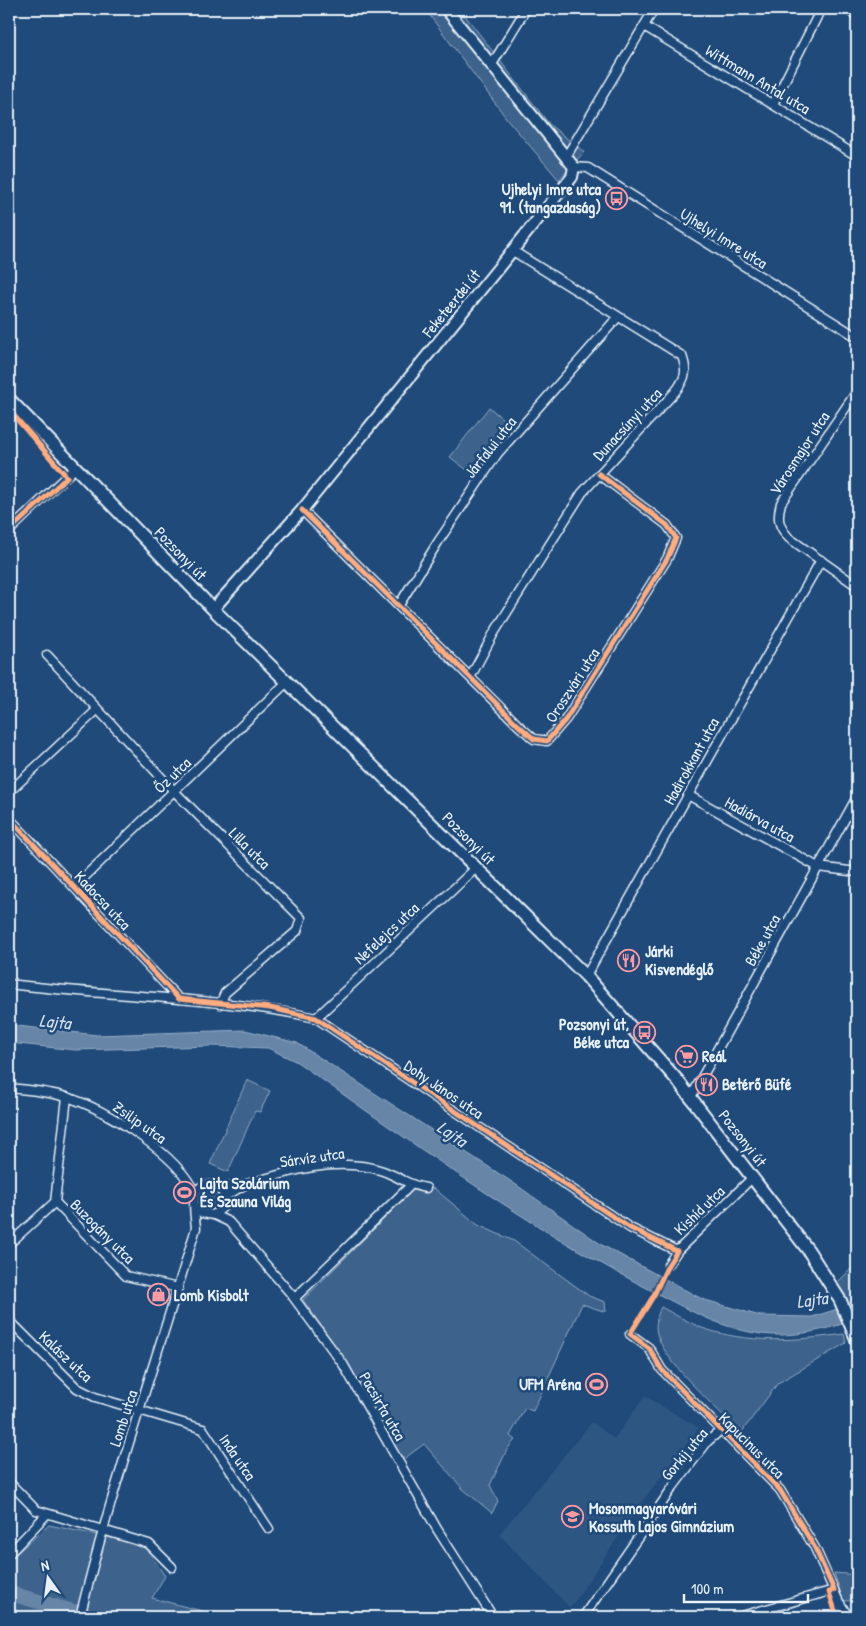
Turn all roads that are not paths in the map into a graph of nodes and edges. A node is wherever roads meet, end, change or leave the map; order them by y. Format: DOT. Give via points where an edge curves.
graph roads {
  1 [pos="446,9"];
  2 [pos="526,9"];
  3 [pos="654,9"];
  4 [pos="821,9"];
  5 [pos="845,9"];
  6 [pos="857,15"];
  7 [pos="644,26"];
  8 [pos="491,66"];
  9 [pos="773,104"];
  10 [pos="857,156"];
  11 [pos="566,157"];
  12 [pos="574,167"];
  13 [pos="513,251"];
  14 [pos="617,318"];
  15 [pos="857,337"];
  16 [pos="857,391"];
  17 [pos="9,400"];
  18 [pos="75,468"];
  19 [pos="599,474"];
  20 [pos="302,510"];
  21 [pos="9,531"];
  22 [pos="821,560"];
  23 [pos="857,586"];
  24 [pos="399,605"];
  25 [pos="213,610"];
  26 [pos="47,655"];
  27 [pos="471,676"];
  28 [pos="287,682"];
  29 [pos="97,710"];
  30 [pos="9,792"];
  31 [pos="175,792"];
  32 [pos="688,795"];
  33 [pos="857,797"];
  34 [pos="9,818"];
  35 [pos="818,867"];
  36 [pos="476,868"];
  37 [pos="857,872"];
  38 [pos="74,887"];
  39 [pos="586,976"];
  40 [pos="9,984"];
  41 [pos="179,999"];
  42 [pos="220,1004"];
  43 [pos="316,1018"];
  44 [pos="9,1088"];
  45 [pos="67,1097"];
  46 [pos="691,1098"];
  47 [pos="753,1177"];
  48 [pos="189,1179"];
  49 [pos="204,1185"];
  50 [pos="244,1185"];
  51 [pos="411,1185"];
  52 [pos="219,1188"];
  53 [pos="426,1188"];
  54 [pos="195,1193"];
  55 [pos="224,1197"];
  56 [pos="55,1202"];
  57 [pos="194,1204"];
  58 [pos="223,1207"];
  59 [pos="211,1215"];
  60 [pos="229,1222"];
  61 [pos="196,1228"];
  62 [pos="9,1244"];
  63 [pos="677,1251"];
  64 [pos="668,1265"];
  65 [pos="178,1288"];
  66 [pos="295,1298"];
  67 [pos="9,1320"];
  68 [pos="630,1334"];
  69 [pos="856,1337"];
  70 [pos="140,1411"];
  71 [pos="720,1431"];
  72 [pos="9,1482"];
  73 [pos="46,1515"];
  74 [pos="102,1528"];
  75 [pos="269,1529"];
  76 [pos="9,1554"];
  77 [pos="172,1567"];
  78 [pos="834,1590"];
  79 [pos="80,1617"];
  80 [pos="493,1617"];
  81 [pos="583,1617"];
  82 [pos="738,1617"];
  83 [pos="854,1617"];
  1 -- 8 [label="main road"];
  2 -- 8 [label="street"];
  3 -- 7 [label="street"];
  4 -- 9 [label="street"];
  5 -- 6 [label="street"];
  7 -- 9 [label="street, Wittmann Antal utca"];
  7 -- 11 [label="street"];
  8 -- 11 [label="main road"];
  9 -- 10 [label="street, Wittmann Antal utca"];
  11 -- 12 [label="main road"];
  12 -- 13 [label="main road, Feketeerdei út" via="572,177"];
  12 -- 15 [label="street, Ujhelyi Imre utca" via="588,168"];
  13 -- 14 [label="street, Dunacsúnyi utca"];
  13 -- 20 [label="main road, Feketeerdei út"];
  14 -- 19 [label="street, Dunacsúnyi utca" via="682,356 687,368 684,381 675,392"];
  14 -- 24 [label="street, Járfalui utca" via="498,453"];
  16 -- 22 [label="street, Városmajor utca" via="781,503 778,516 780,528 788,538"];
  17 -- 18 [label="main road, Pozsonyi út"];
  18 -- 21 [label="street"];
  18 -- 25 [label="main road, Pozsonyi út"];
  19 -- 27 [label="street, Dunacsúnyi utca" via="582,493 548,546 494,632"];
  19 -- 27 [label="street, Oroszvári utca" via="667,525 676,538 667,559 566,719 547,741 534,740"];
  20 -- 24 [label="street, Oroszvári utca"];
  20 -- 25 [label="main road, Feketeerdei út"];
  22 -- 23 [label="street, Városmajor utca"];
  22 -- 32 [label="street, Hadirokkant utca"];
  24 -- 27 [label="street, Oroszvári utca"];
  25 -- 28 [label="main road, Pozsonyi út"];
  26 -- 29 [label="street, Lilla utca"];
  28 -- 31 [label="street, Őz utca"];
  28 -- 36 [label="main road, Pozsonyi út"];
  29 -- 30 [label="street"];
  29 -- 31 [label="street, Lilla utca"];
  31 -- 38 [label="street, Őz utca"];
  31 -- 42 [label="street, Lilla utca" via="301,918 297,931 226,993"];
  32 -- 35 [label="street, Hadiárva utca"];
  32 -- 39 [label="street, Hadirokkant utca"];
  33 -- 35 [label="street, Béke utca"];
  34 -- 38 [label="street, Kadocsa utca"];
  35 -- 37 [label="street"];
  35 -- 46 [label="street, Béke utca"];
  36 -- 39 [label="main road, Pozsonyi út"];
  36 -- 43 [label="street, Nefelejcs utca"];
  38 -- 41 [label="street, Kadocsa utca"];
  39 -- 46 [label="main road, Pozsonyi út"];
  40 -- 41 [label="street, Dohy János utca" via="74,993"];
  41 -- 42 [label="street, Dohy János utca"];
  42 -- 43 [label="street, Dohy János utca" via="270,1008"];
  43 -- 63 [label="street, Dohy János utca" via="630,1228"];
  44 -- 45 [label="street, Zsilip utca"];
  45 -- 48 [label="street, Zsilip utca" via="113,1116 173,1162"];
  45 -- 56 [label="street, Buzogány utca"];
  46 -- 47 [label="main road, Pozsonyi út"];
  47 -- 63 [label="street, Kishíd utca"];
  47 -- 69 [label="main road, Pozsonyi út" via="808,1250 840,1300"];
  48 -- 49 [label="street"];
  48 -- 54 [label="street"];
  49 -- 52 [label="street"];
  49 -- 54 [label="street"];
  50 -- 51 [label="street, Sárvíz utca" via="282,1173 352,1164 384,1171"];
  50 -- 52 [label="street"];
  50 -- 55 [label="street"];
  51 -- 53 [label="street, Sárvíz utca"];
  51 -- 66 [label="street"];
  52 -- 55 [label="street"];
  54 -- 57 [label="street"];
  55 -- 58 [label="street"];
  56 -- 62 [label="street"];
  56 -- 65 [label="street, Buzogány utca" via="126,1276"];
  57 -- 59 [label="street" via="202,1213"];
  57 -- 61 [label="street"];
  58 -- 59 [label="street"];
  58 -- 60 [label="street"];
  59 -- 60 [label="street"];
  59 -- 61 [label="street"];
  60 -- 66 [label="street, Pacsirta utca"];
  61 -- 65 [label="street, Lomb utca"];
  63 -- 64 [label="street, Kishíd utca"];
  65 -- 70 [label="street, Lomb utca"];
  66 -- 80 [label="street, Pacsirta utca" via="343,1364 437,1528"];
  67 -- 70 [label="street, Kalász utca" via="76,1388"];
  68 -- 71 [label="street, Kapucinus utca" via="649,1348 662,1370"];
  70 -- 74 [label="street, Lomb utca"];
  70 -- 75 [label="street, Inda utca" via="203,1429"];
  71 -- 78 [label="street, Kapucinus utca" via="759,1466 787,1499"];
  71 -- 81 [label="street, Gorkij utca" via="708,1441 673,1486"];
  72 -- 73 [label="street" via="36,1510"];
  73 -- 74 [label="street"];
  73 -- 76 [label="street"];
  74 -- 77 [label="street" via="149,1544"];
  74 -- 79 [label="street, Lomb utca"];
  78 -- 82 [label="street"];
  78 -- 83 [label="street, Kapucinus utca" via="846,1613"];
}
